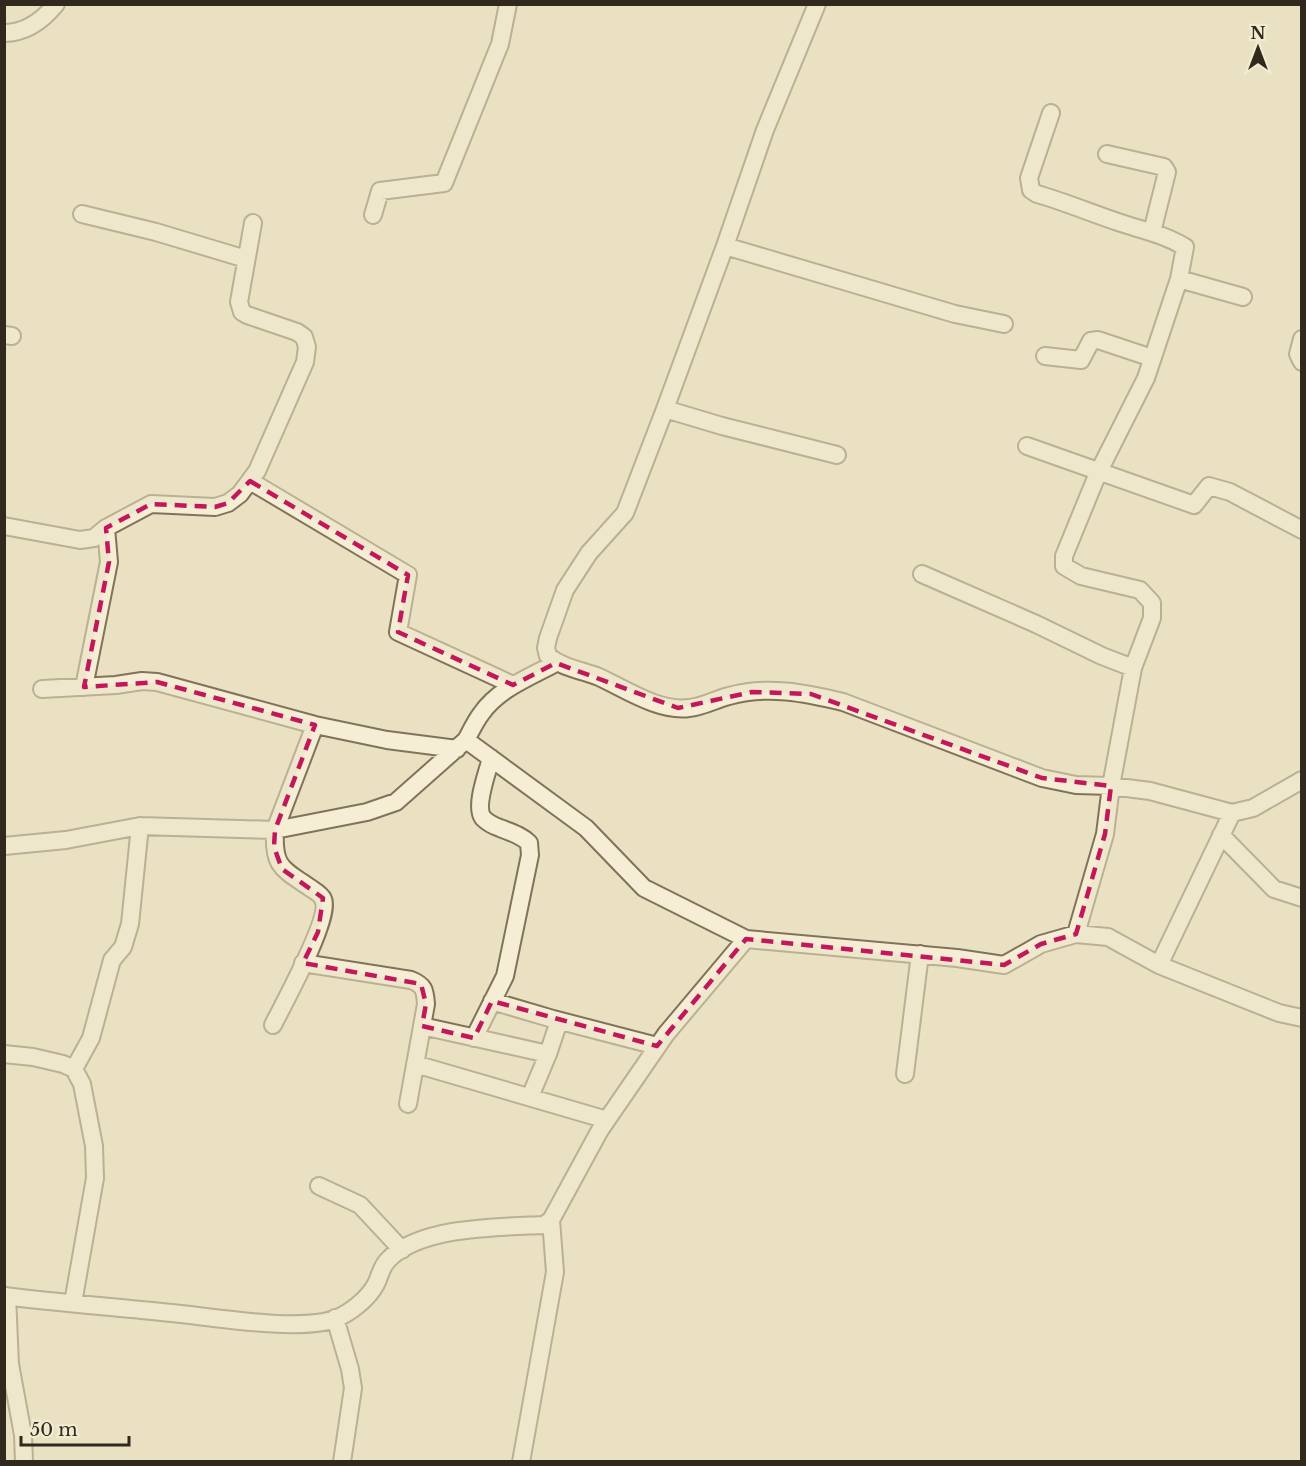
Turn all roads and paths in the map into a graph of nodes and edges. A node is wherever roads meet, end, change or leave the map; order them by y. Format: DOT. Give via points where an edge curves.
graph roads {
  1 [pos="56,4"];
  2 [pos="508,4"];
  3 [pos="817,4"];
  4 [pos="4,33"];
  5 [pos="1051,113"];
  6 [pos="1107,154"];
  7 [pos="82,214"];
  8 [pos="373,214"];
  9 [pos="253,223"];
  10 [pos="1152,232"];
  11 [pos="725,246"];
  12 [pos="246,259"];
  13 [pos="1179,279"];
  14 [pos="1243,297"];
  15 [pos="1004,324"];
  16 [pos="1302,339"];
  17 [pos="1045,356"];
  18 [pos="1152,358"];
  19 [pos="1302,362"];
  20 [pos="665,409"];
  21 [pos="1027,446"];
  22 [pos="837,455"];
  23 [pos="1098,473"];
  24 [pos="250,481"];
  25 [pos="4,526"];
  26 [pos="106,528"];
  27 [pos="1301,528"];
  28 [pos="922,574"];
  29 [pos="556,663"];
  30 [pos="1133,668"];
  31 [pos="513,685"];
  32 [pos="84,687"];
  33 [pos="42,689"];
  34 [pos="315,725"];
  35 [pos="462,744"];
  36 [pos="492,758"];
  37 [pos="1302,780"];
  38 [pos="1111,786"];
  39 [pos="1232,813"];
  40 [pos="140,826"];
  41 [pos="275,830"];
  42 [pos="1221,835"];
  43 [pos="4,846"];
  44 [pos="1302,898"];
  45 [pos="1076,934"];
  46 [pos="746,939"];
  47 [pos="920,954"];
  48 [pos="303,963"];
  49 [pos="1159,965"];
  50 [pos="492,1001"];
  51 [pos="1302,1018"];
  52 [pos="558,1021"];
  53 [pos="273,1025"];
  54 [pos="422,1026"];
  55 [pos="474,1038"];
  56 [pos="657,1046"];
  57 [pos="4,1054"];
  58 [pos="548,1054"];
  59 [pos="415,1064"];
  60 [pos="74,1069"];
  61 [pos="904,1074"];
  62 [pos="530,1097"];
  63 [pos="408,1104"];
  64 [pos="608,1120"];
  65 [pos="319,1186"];
  66 [pos="551,1220"];
  67 [pos="402,1250"];
  68 [pos="6,1296"];
  69 [pos="73,1303"];
  70 [pos="335,1318"];
  71 [pos="24,1461"];
  72 [pos="342,1461"];
  73 [pos="521,1461"];
  1 -- 4 [label="street" via="39,22"];
  2 -- 8 [label="street" via="500,44 444,183 380,191"];
  3 -- 11 [label="street" via="765,130"];
  5 -- 10 [label="street" via="1029,178 1030,190"];
  6 -- 10 [label="street" via="1164,167 1167,172"];
  7 -- 12 [label="street"];
  9 -- 12 [label="street"];
  10 -- 13 [label="street" via="1185,247"];
  11 -- 15 [label="street" via="955,314"];
  11 -- 20 [label="street"];
  12 -- 24 [label="street" via="239,302 242,312 297,332 304,337 307,347 305,362"];
  13 -- 14 [label="street"];
  13 -- 18 [label="street"];
  16 -- 19 [label="street" via="1298,354"];
  17 -- 18 [label="street" via="1081,360 1091,341 1098,340"];
  18 -- 23 [label="street" via="1146,378"];
  20 -- 22 [label="street"];
  20 -- 29 [label="street" via="625,513 589,553 556,610 546,648"];
  21 -- 23 [label="street"];
  23 -- 27 [label="street" via="1194,505 1209,486 1230,492"];
  23 -- 30 [label="street" via="1064,555 1064,566 1081,576 1140,590 1152,603 1152,618"];
  24 -- 26 [label="street" via="228,503 215,507 151,504"];
  24 -- 31 [label="street" via="408,575 398,632"];
  25 -- 26 [label="street" via="80,540 94,538"];
  26 -- 32 [label="street" via="109,562"];
  28 -- 30 [label="street"];
  29 -- 31 [label="street"];
  29 -- 38 [label="street" via="598,677 628,693 678,708 752,692 811,694 843,702 1042,778 1076,785"];
  30 -- 38 [label="street"];
  31 -- 35 [label="street" via="481,714"];
  32 -- 33 [label="street"];
  32 -- 34 [label="street" via="157,682"];
  34 -- 35 [label="street" via="387,740"];
  34 -- 41 [label="street"];
  35 -- 36 [label="street"];
  35 -- 41 [label="street" via="396,802 367,812"];
  36 -- 46 [label="street" via="586,828 644,888"];
  36 -- 50 [label="street" via="481,797 483,818 524,838 529,843 530,855 505,976"];
  37 -- 39 [label="street" via="1253,808"];
  38 -- 39 [label="street" via="1150,791"];
  38 -- 45 [label="street" via="1105,834"];
  39 -- 42 [label="street"];
  40 -- 41 [label="street"];
  40 -- 43 [label="street" via="66,840"];
  40 -- 60 [label="street" via="127,937 112,960 91,1038"];
  41 -- 48 [label="street" via="274,848 282,869 323,898 318,932"];
  42 -- 44 [label="street" via="1274,889"];
  42 -- 49 [label="street"];
  45 -- 47 [label="street" via="1041,944 1004,965"];
  45 -- 49 [label="street" via="1108,937"];
  46 -- 47 [label="street"];
  46 -- 56 [label="street"];
  47 -- 61 [label="street"];
  48 -- 53 [label="street"];
  48 -- 54 [label="street" via="421,984 426,1004"];
  49 -- 51 [label="street" via="1279,1013"];
  50 -- 52 [label="street"];
  50 -- 55 [label="street"];
  52 -- 56 [label="street"];
  52 -- 58 [label="street"];
  54 -- 55 [label="street"];
  54 -- 59 [label="street"];
  55 -- 58 [label="street"];
  56 -- 64 [label="street"];
  57 -- 60 [label="street" via="33,1057"];
  58 -- 62 [label="street"];
  59 -- 62 [label="street"];
  59 -- 63 [label="street"];
  60 -- 69 [label="street" via="87,1107 95,1178"];
  62 -- 64 [label="street"];
  64 -- 66 [label="street"];
  65 -- 67 [label="street" via="360,1205"];
  66 -- 67 [label="street" via="544,1225 444,1233"];
  66 -- 73 [label="street" via="555,1272"];
  67 -- 70 [label="street" via="383,1265 374,1287 351,1311"];
  68 -- 69 [label="street"];
  68 -- 71 [label="street" via="10,1365 24,1435"];
  69 -- 70 [label="street" via="262,1322 322,1323"];
  70 -- 72 [label="street" via="353,1388"];
}
